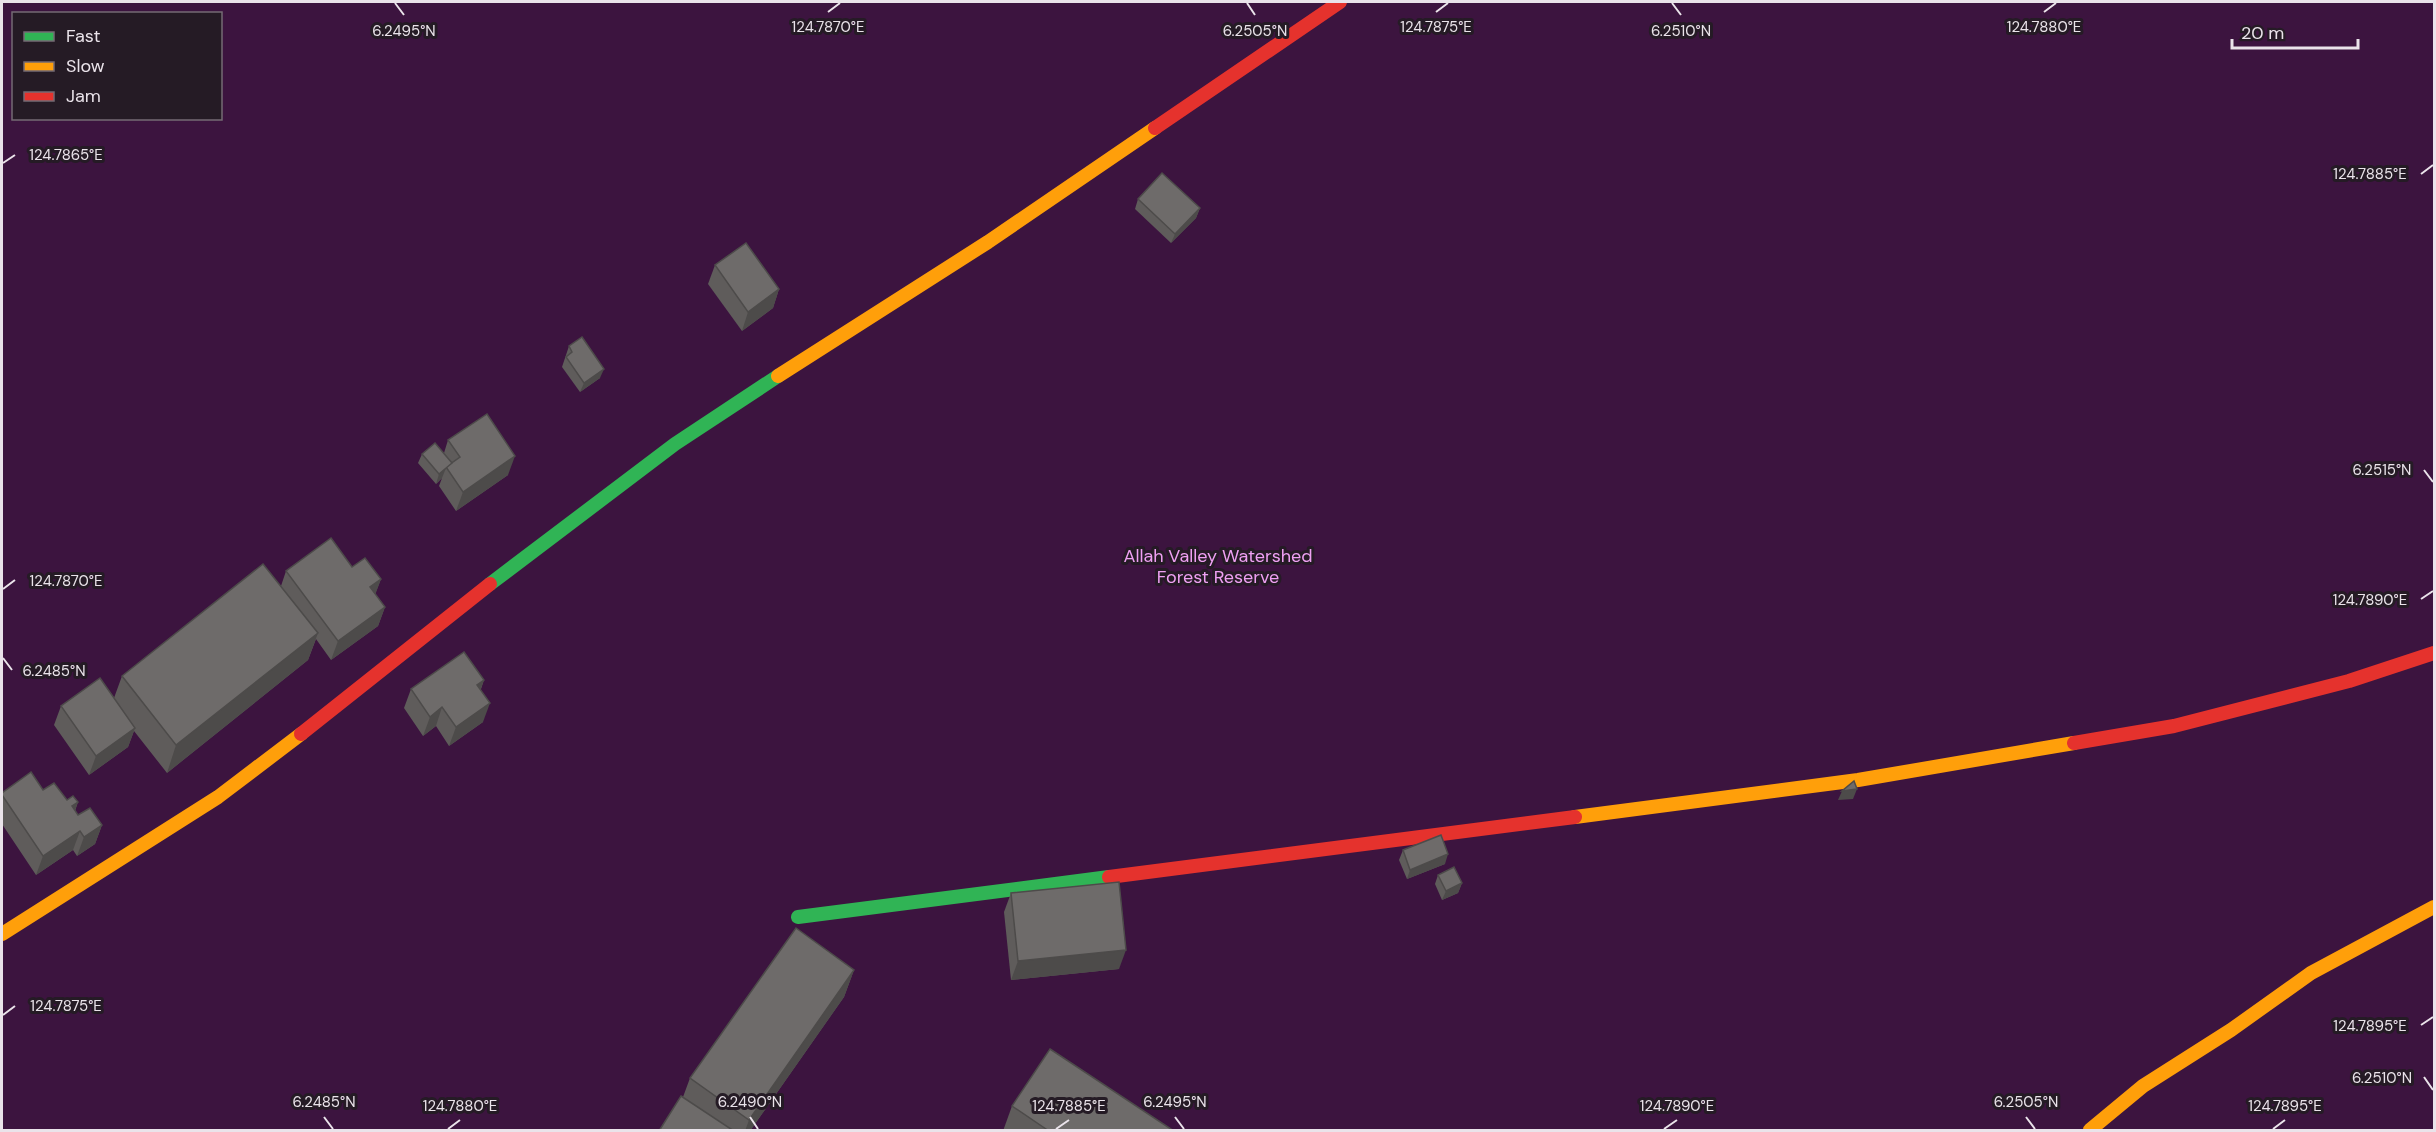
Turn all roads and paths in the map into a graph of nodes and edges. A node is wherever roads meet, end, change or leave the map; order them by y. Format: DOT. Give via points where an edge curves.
graph roads {
  1 [pos="1340,2"];
  2 [pos="2434,653"];
  3 [pos="2434,907"];
  4 [pos="798,917"];
  5 [pos="2,934"];
  6 [pos="2090,1131"];
  1 -- 5 [label="street" via="988,242 675,444 218,797"];
  2 -- 4 [label="street" via="2349,681 2174,726 1858,780"];
  3 -- 6 [label="street" via="2312,973 2143,1086"];
}
